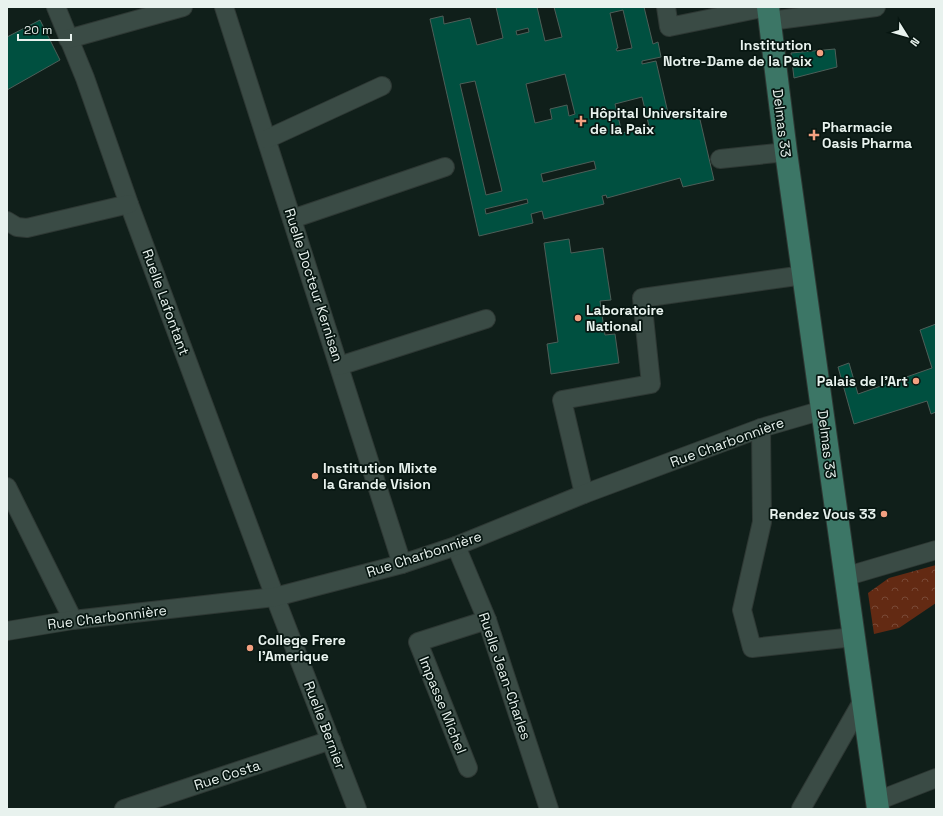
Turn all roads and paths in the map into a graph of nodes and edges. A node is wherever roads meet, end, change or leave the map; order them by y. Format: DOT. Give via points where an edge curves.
graph roads {
  1 [pos="56,7"];
  2 [pos="184,7"];
  3 [pos="224,7"];
  4 [pos="666,7"];
  5 [pos="876,7"];
  6 [pos="723,11"];
  7 [pos="768,12"];
  8 [pos="68,39"];
  9 [pos="382,86"];
  10 [pos="267,139"];
  11 [pos="786,152"];
  12 [pos="720,159"];
  13 [pos="445,167"];
  14 [pos="129,204"];
  15 [pos="292,219"];
  16 [pos="7,221"];
  17 [pos="804,275"];
  18 [pos="486,319"];
  19 [pos="339,366"];
  20 [pos="823,410"];
  21 [pos="761,428"];
  22 [pos="7,487"];
  23 [pos="584,494"];
  24 [pos="456,546"];
  25 [pos="936,550"];
  26 [pos="402,564"];
  27 [pos="844,577"];
  28 [pos="275,597"];
  29 [pos="73,620"];
  30 [pos="487,620"];
  31 [pos="7,631"];
  32 [pos="854,637"];
  33 [pos="862,702"];
  34 [pos="331,740"];
  35 [pos="468,768"];
  36 [pos="936,778"];
  37 [pos="877,805"];
  38 [pos="124,809"];
  39 [pos="357,809"];
  40 [pos="549,809"];
  41 [pos="801,809"];
  1 -- 8 [label="street, Ruelle Lafontant"];
  2 -- 8 [label="street"];
  3 -- 10 [label="street, Ruelle Docteur Kernisan"];
  4 -- 6 [label="street" via="669,27"];
  5 -- 7 [label="street"];
  6 -- 7 [label="street"];
  7 -- 11 [label="main road, Delmas 33"];
  8 -- 14 [label="street, Ruelle Lafontant" via="85,78"];
  9 -- 10 [label="street"];
  10 -- 15 [label="street, Ruelle Docteur Kernisan"];
  11 -- 12 [label="street"];
  11 -- 17 [label="main road, Delmas 33"];
  13 -- 15 [label="street"];
  14 -- 16 [label="street" via="27,228 17,227"];
  14 -- 28 [label="street, Ruelle Lafontant"];
  15 -- 19 [label="street, Ruelle Docteur Kernisan"];
  17 -- 20 [label="main road, Delmas 33"];
  17 -- 23 [label="street" via="642,298 651,384 562,400"];
  18 -- 19 [label="street"];
  19 -- 26 [label="street, Ruelle Docteur Kernisan"];
  20 -- 21 [label="street, Rue Charbonnière"];
  20 -- 27 [label="main road, Delmas 33"];
  21 -- 23 [label="street, Rue Charbonnière"];
  21 -- 32 [label="street" via="762,522 742,610 752,648"];
  22 -- 29 [label="street"];
  23 -- 24 [label="street, Rue Charbonnière"];
  24 -- 26 [label="street, Rue Charbonnière"];
  24 -- 30 [label="street, Ruelle Jean-Charles"];
  25 -- 27 [label="street"];
  26 -- 28 [label="street, Rue Charbonnière"];
  27 -- 32 [label="main road, Delmas 33"];
  28 -- 29 [label="street, Rue Charbonnière"];
  28 -- 34 [label="street, Ruelle Bernier"];
  29 -- 31 [label="street, Rue Charbonnière"];
  30 -- 35 [label="street, Impasse Michel" via="418,642"];
  30 -- 40 [label="street, Ruelle Jean-Charles"];
  32 -- 33 [label="main road, Delmas 33"];
  33 -- 37 [label="main road, Delmas 33"];
  33 -- 41 [label="street"];
  34 -- 38 [label="street, Rue Costa"];
  34 -- 39 [label="street, Ruelle Bernier"];
  36 -- 37 [label="street"];
}
